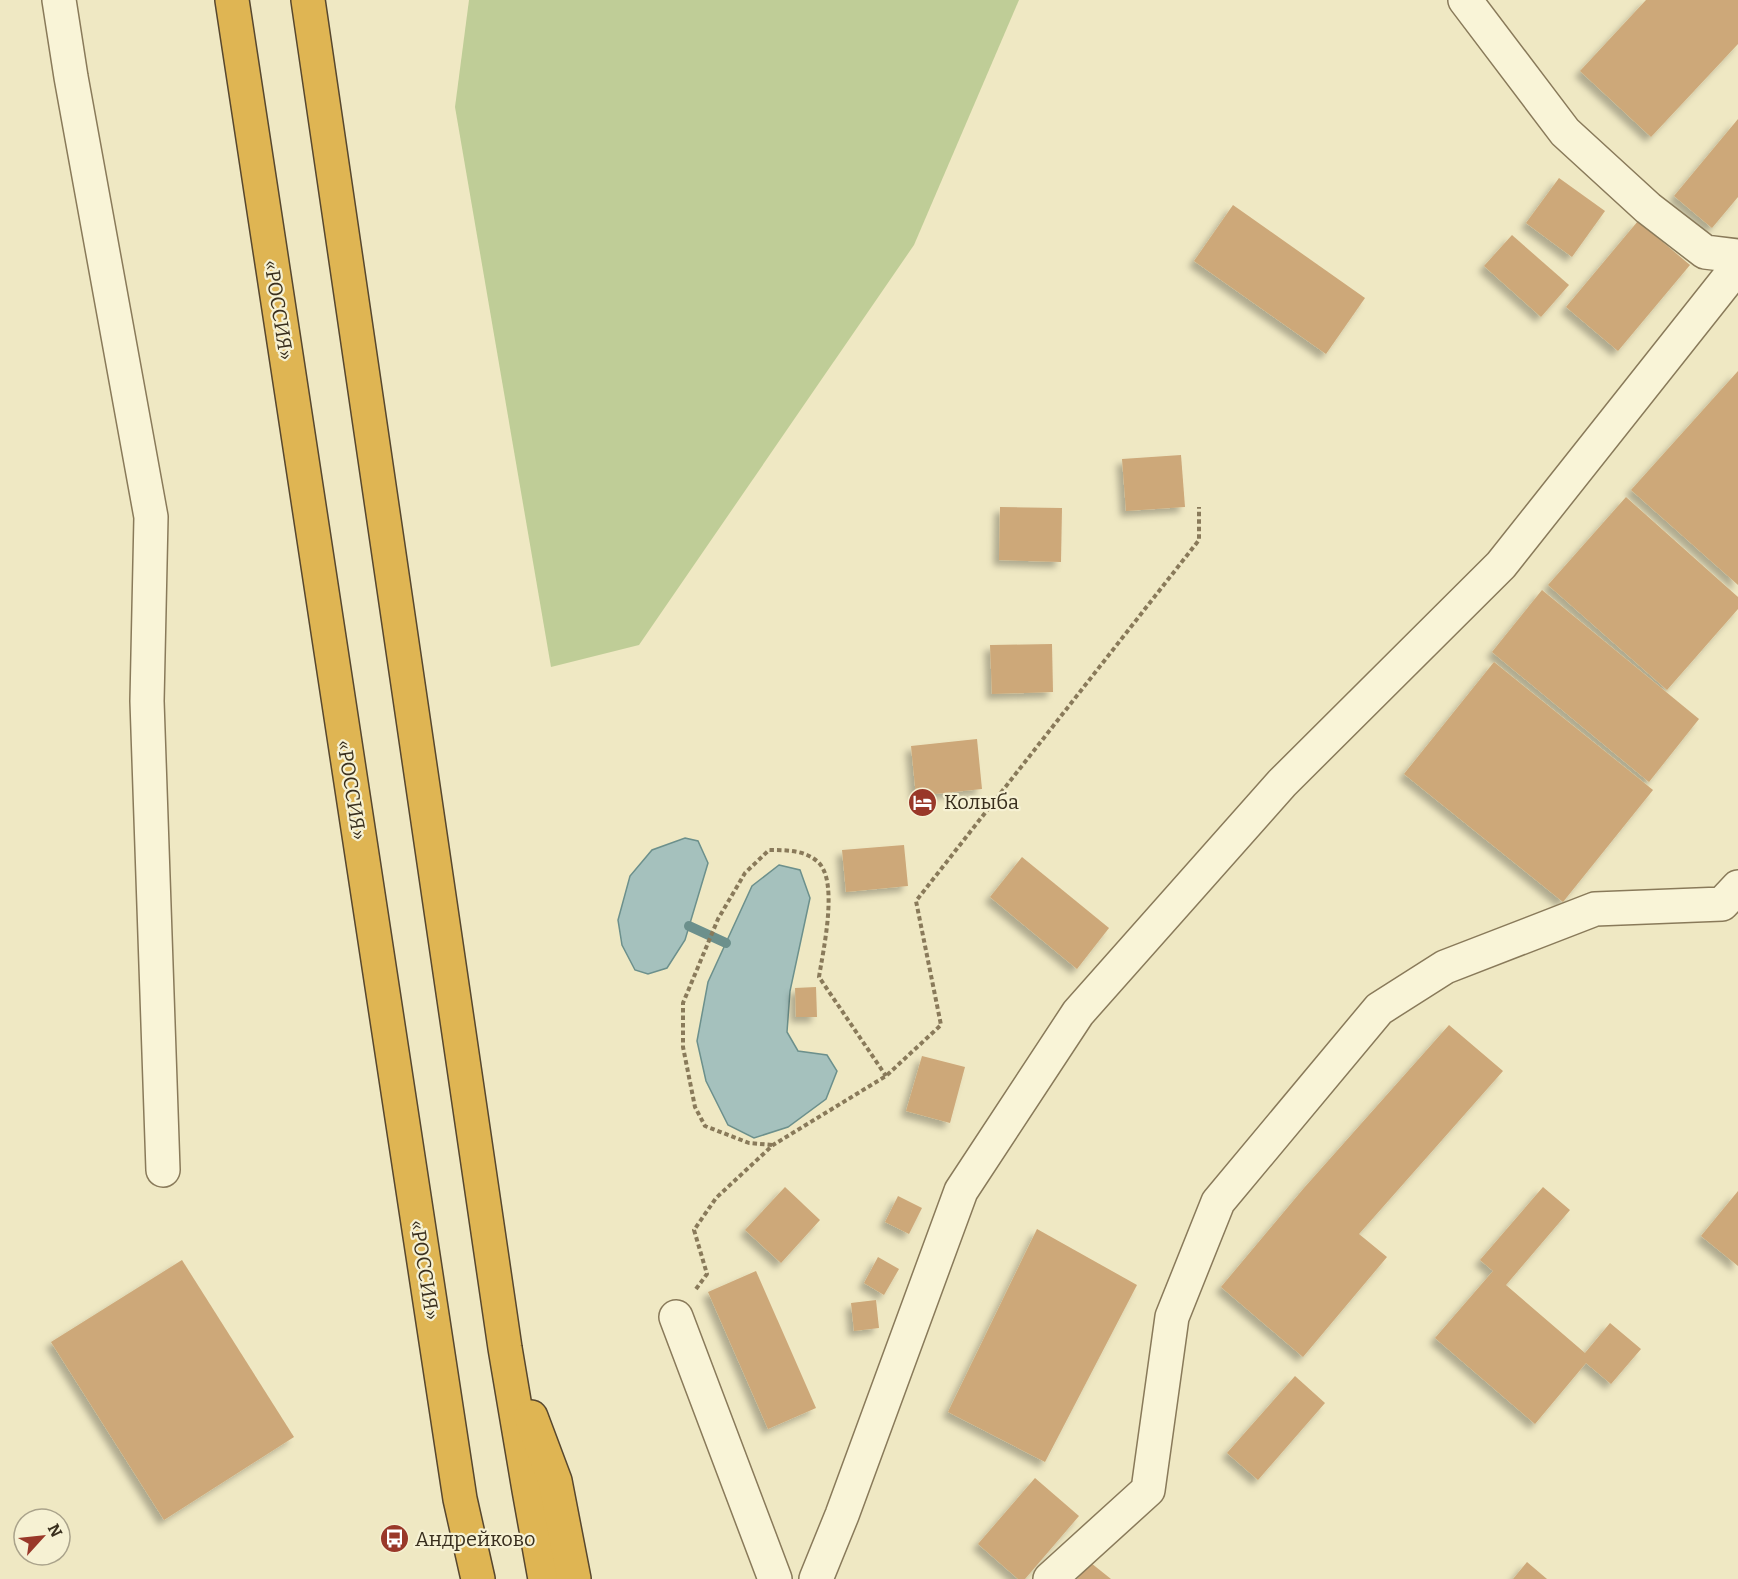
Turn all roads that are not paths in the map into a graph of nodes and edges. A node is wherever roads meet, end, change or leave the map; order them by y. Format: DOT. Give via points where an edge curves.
graph roads {
  1 [pos="59,0"];
  2 [pos="232,0"];
  3 [pos="308,0"];
  4 [pos="1465,0"];
  5 [pos="1738,256"];
  6 [pos="1738,266"];
  7 [pos="1738,887"];
  8 [pos="163,1170"];
  9 [pos="676,1317"];
  10 [pos="505,1348"];
  11 [pos="478,1579"];
  12 [pos="545,1579"];
  13 [pos="574,1579"];
  14 [pos="775,1579"];
  15 [pos="816,1579"];
  16 [pos="1050,1579"];
  1 -- 8 [label="street" via="151,517 147,701"];
  2 -- 11 [label="highway, «РОССИЯ»" via="460,1499"];
  3 -- 10 [label="highway"];
  4 -- 5 [label="street" via="1565,132 1648,208 1705,252"];
  6 -- 15 [label="street" via="1501,565 1282,783 1078,1013 961,1191"];
  7 -- 16 [label="street" via="1722,904 1595,909 1445,967 1379,1009 1218,1202 1172,1317 1148,1490"];
  9 -- 14 [label="street"];
  10 -- 12 [label="highway"];
  10 -- 13 [label="highway" via="555,1482"];
}
